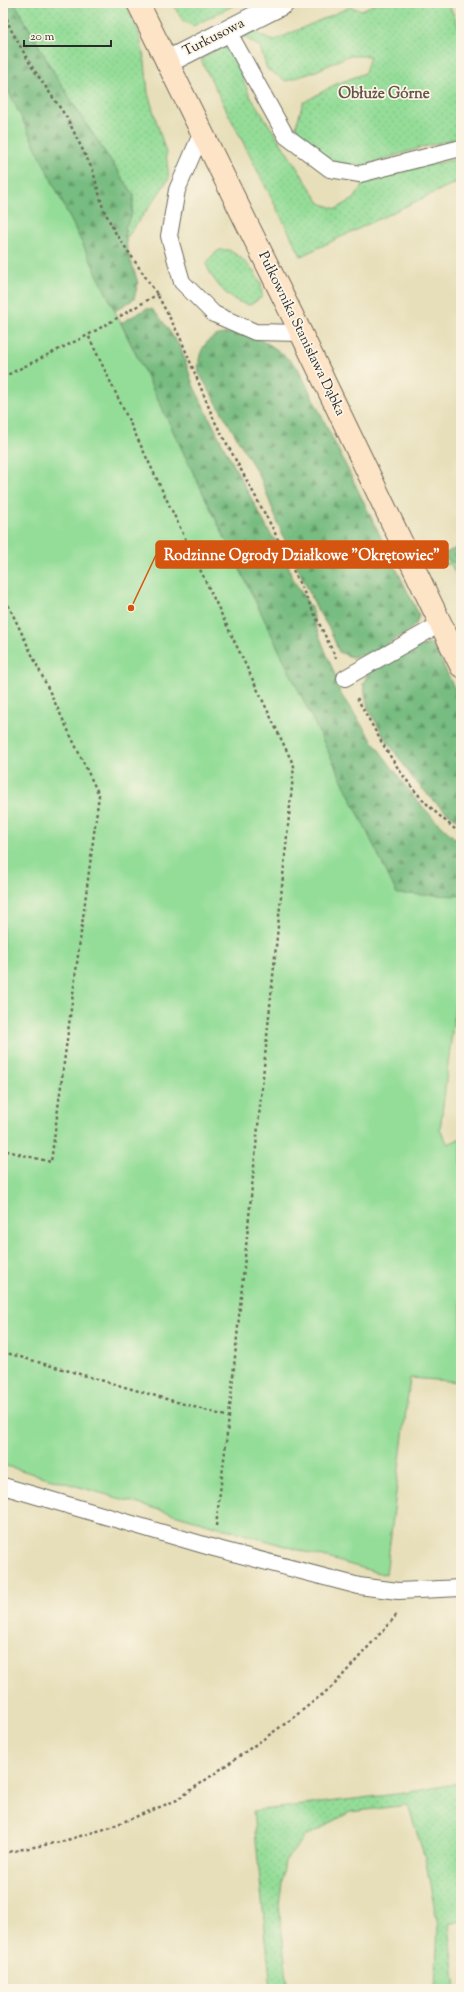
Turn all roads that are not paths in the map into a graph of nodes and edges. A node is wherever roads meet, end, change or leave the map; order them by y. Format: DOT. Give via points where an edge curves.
graph roads {
  1 [pos="138,3"];
  2 [pos="283,3"];
  3 [pos="228,31"];
  4 [pos="167,62"];
  5 [pos="202,132"];
  6 [pos="461,148"];
  7 [pos="301,333"];
  8 [pos="440,624"];
  9 [pos="461,666"];
  10 [pos="345,678"];
  11 [pos="3,1486"];
  12 [pos="461,1588"];
  1 -- 4 [label="street, Pułkownika Stanisława Dąbka"];
  2 -- 3 [label="street, Turkusowa"];
  3 -- 4 [label="street, Turkusowa"];
  3 -- 6 [label="lane" via="286,136 330,169 360,174"];
  4 -- 5 [label="street, Pułkownika Stanisława Dąbka"];
  5 -- 7 [label="street, Pułkownika Stanisława Dąbka"];
  5 -- 7 [label="lane" via="177,190 169,236 182,282 214,314 255,332"];
  7 -- 8 [label="street, Pułkownika Stanisława Dąbka"];
  8 -- 9 [label="street, Pułkownika Stanisława Dąbka"];
  8 -- 10 [label="lane"];
  11 -- 12 [label="lane" via="214,1548 359,1586 398,1591"];
}
